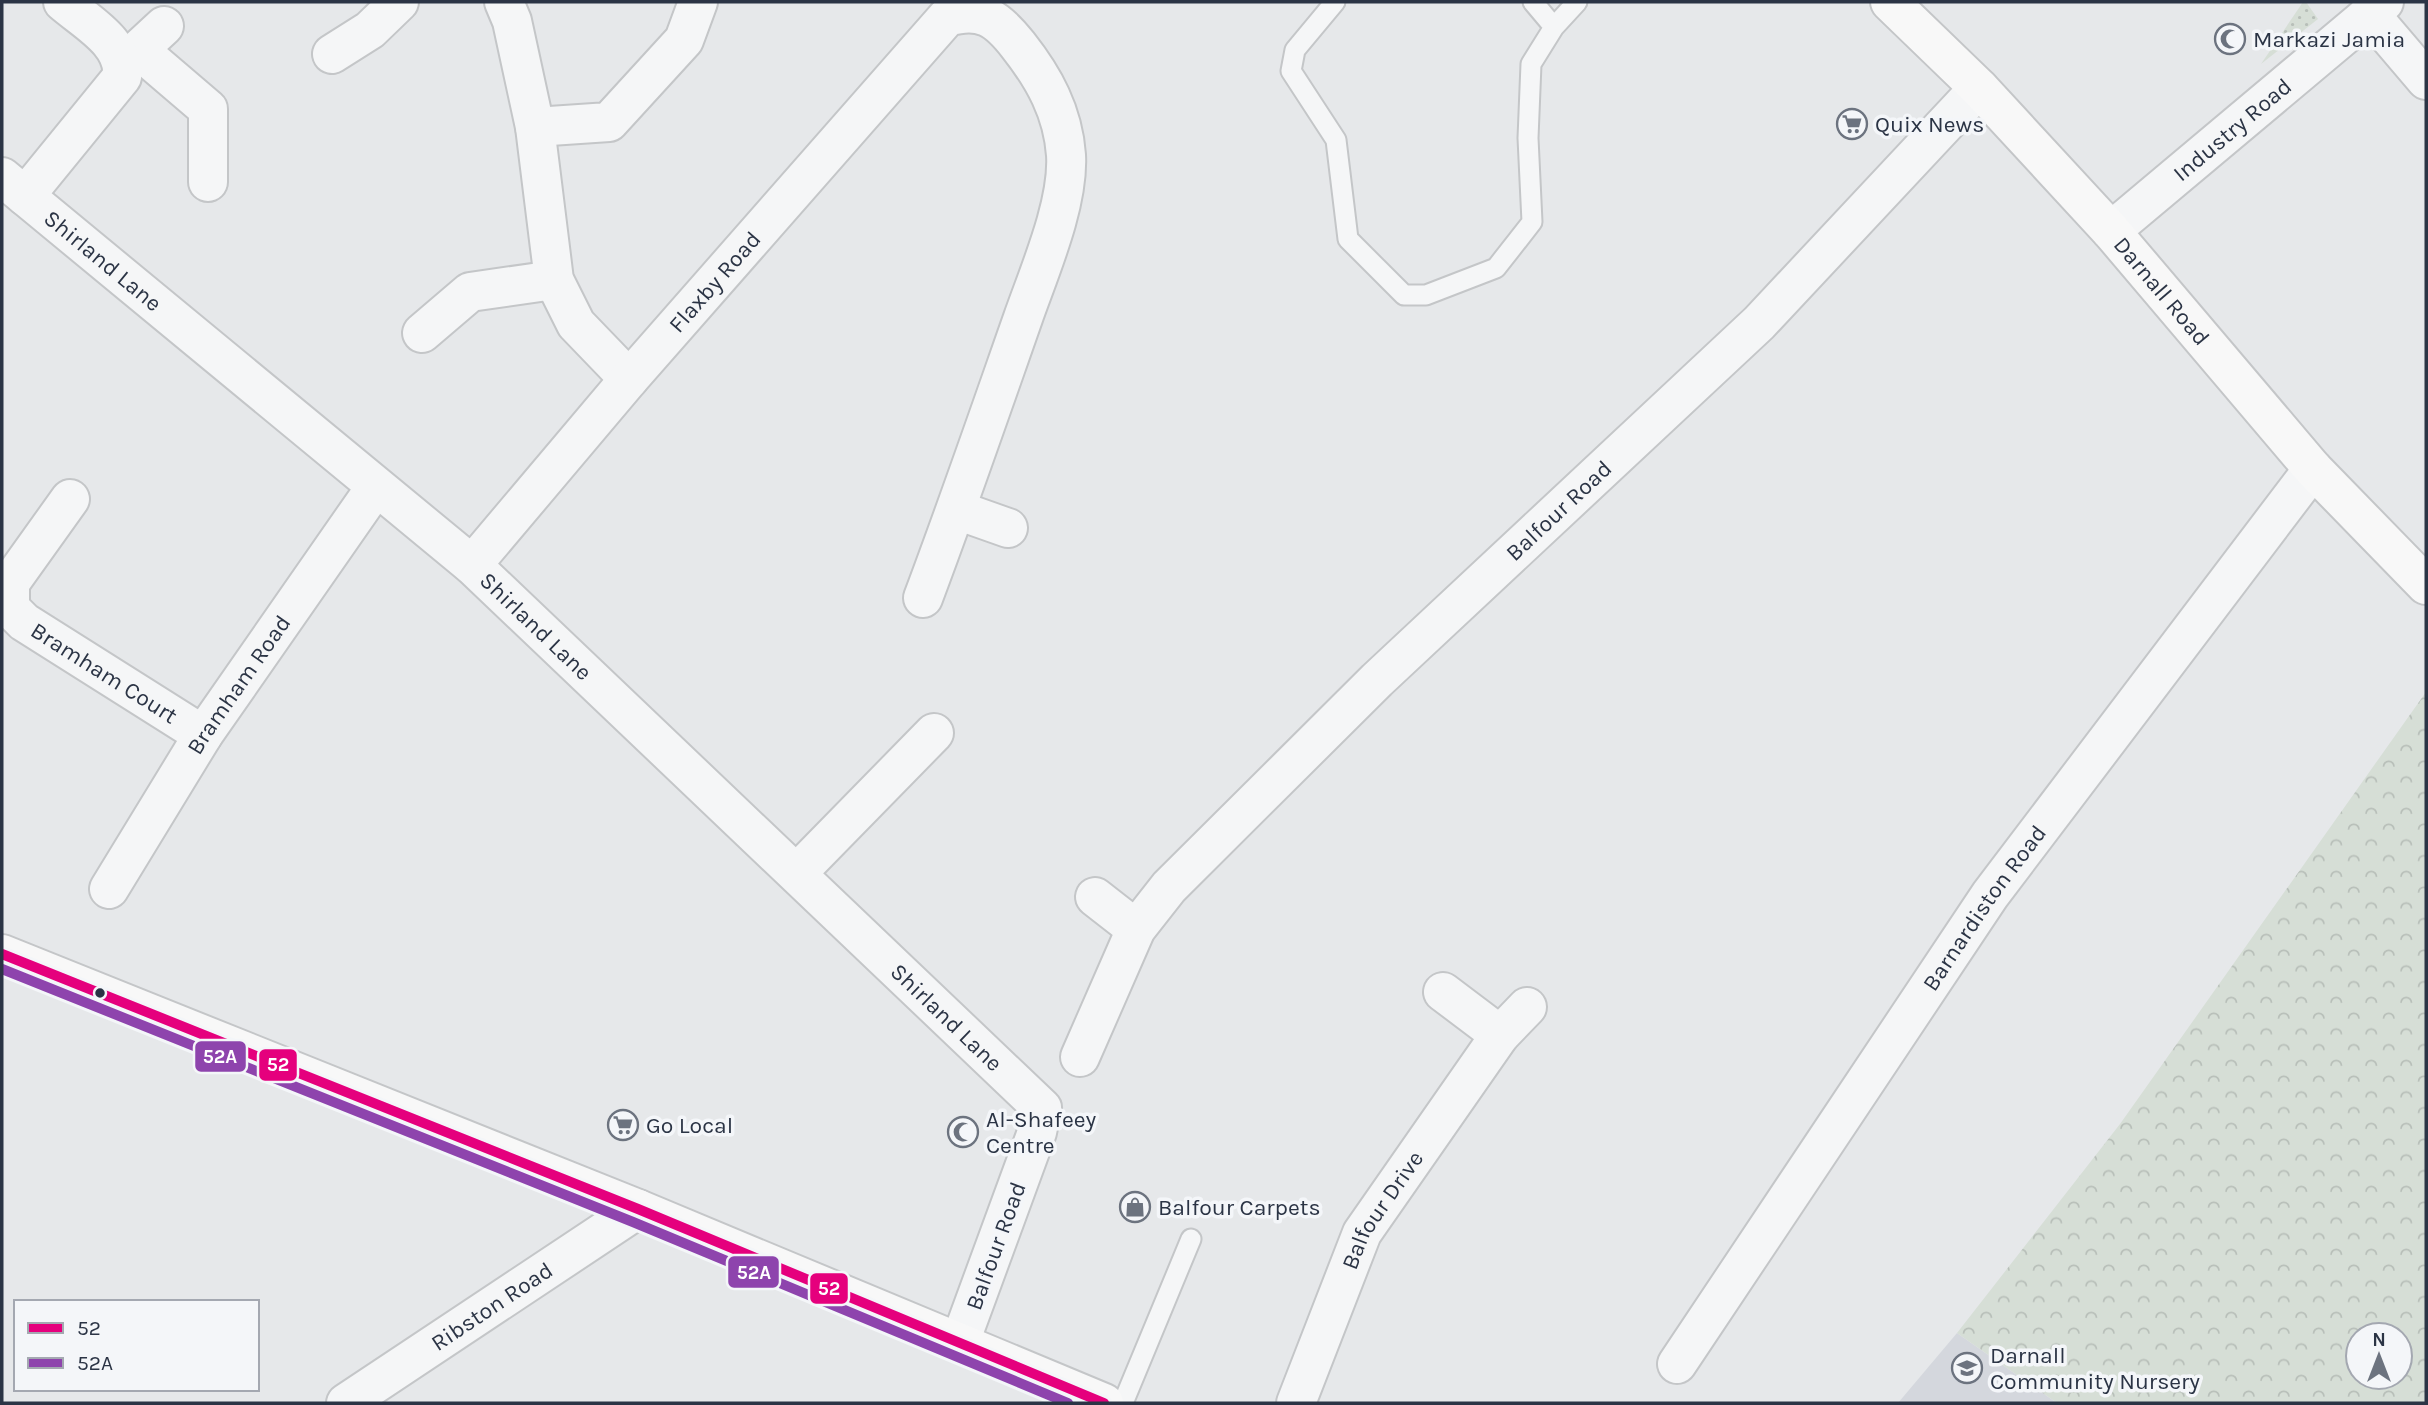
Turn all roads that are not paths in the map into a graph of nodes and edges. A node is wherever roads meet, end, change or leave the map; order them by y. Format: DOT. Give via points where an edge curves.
graph roads {
  1 [pos="63,2"];
  2 [pos="399,2"];
  3 [pos="504,2"];
  4 [pos="698,2"];
  5 [pos="1335,2"];
  6 [pos="1534,2"];
  7 [pos="1577,2"];
  8 [pos="1891,2"];
  9 [pos="964,6"];
  10 [pos="2376,8"];
  11 [pos="1553,27"];
  12 [pos="142,46"];
  13 [pos="332,54"];
  14 [pos="2426,80"];
  15 [pos="1979,88"];
  16 [pos="535,127"];
  17 [pos="208,182"];
  18 [pos="13,186"];
  19 [pos="2111,231"];
  20 [pos="554,280"];
  21 [pos="422,333"];
  22 [pos="629,379"];
  23 [pos="2313,469"];
  24 [pos="375,488"];
  25 [pos="70,499"];
  26 [pos="957,510"];
  27 [pos="1008,528"];
  28 [pos="472,565"];
  29 [pos="2426,585"];
  30 [pos="923,598"];
  31 [pos="934,733"];
  32 [pos="204,735"];
  33 [pos="797,873"];
  34 [pos="109,889"];
  35 [pos="1095,897"];
  36 [pos="1136,929"];
  37 [pos="2,954"];
  38 [pos="1443,992"];
  39 [pos="1527,1007"];
  40 [pos="1500,1035"];
  41 [pos="1080,1057"];
  42 [pos="1042,1108"];
  43 [pos="638,1209"];
  44 [pos="1191,1239"];
  45 [pos="960,1342"];
  46 [pos="1677,1364"];
  47 [pos="346,1403"];
  48 [pos="1104,1403"];
  49 [pos="1123,1403"];
  50 [pos="1296,1403"];
  1 -- 12 [label="street" via="117,48"];
  2 -- 13 [label="street" via="370,30"];
  3 -- 16 [label="street"];
  4 -- 16 [label="street" via="684,40 609,122"];
  5 -- 11 [label="lane" via="1295,50 1291,71 1336,140 1348,239 1404,295 1426,295 1496,268 1532,222 1531,64"];
  6 -- 11 [label="lane"];
  7 -- 11 [label="lane"];
  8 -- 15 [label="main road, Darnall Road"];
  9 -- 22 [label="street, Flaxby Road" via="947,17"];
  9 -- 26 [label="street, Flaxby Road" via="992,19 1040,73 1059,116 1066,157 1057,218"];
  10 -- 14 [label="street"];
  10 -- 19 [label="street, Industry Road"];
  12 -- 17 [label="street" via="208,109"];
  12 -- 18 [label="street" via="122,77"];
  15 -- 19 [label="main road, Darnall Road"];
  15 -- 36 [label="street, Balfour Road" via="1759,323 1377,680 1169,887"];
  16 -- 20 [label="street"];
  18 -- 24 [label="street, Shirland Lane"];
  19 -- 23 [label="main road, Darnall Road"];
  20 -- 21 [label="street" via="470,292"];
  20 -- 22 [label="street" via="576,324"];
  22 -- 28 [label="street, Flaxby Road"];
  23 -- 29 [label="main road, Darnall Road"];
  23 -- 46 [label="street, Barnardiston Road" via="1990,895"];
  24 -- 28 [label="street, Shirland Lane"];
  24 -- 32 [label="street, Bramham Road"];
  25 -- 32 [label="street, Bramham Court" via="10,583 10,608 24,622"];
  26 -- 27 [label="street"];
  26 -- 30 [label="street, Flaxby Road"];
  28 -- 33 [label="street, Shirland Lane"];
  31 -- 33 [label="street"];
  32 -- 34 [label="street, Bramham Road"];
  33 -- 42 [label="street, Shirland Lane"];
  35 -- 36 [label="street"];
  36 -- 41 [label="street, Balfour Road"];
  37 -- 43 [label="main road"];
  38 -- 40 [label="street"];
  39 -- 40 [label="street, Balfour Drive"];
  40 -- 50 [label="street, Balfour Drive" via="1362,1234"];
  42 -- 45 [label="street, Balfour Road"];
  43 -- 45 [label="main road"];
  43 -- 47 [label="street, Ribston Road"];
  44 -- 49 [label="lane"];
  45 -- 48 [label="main road"];
}
